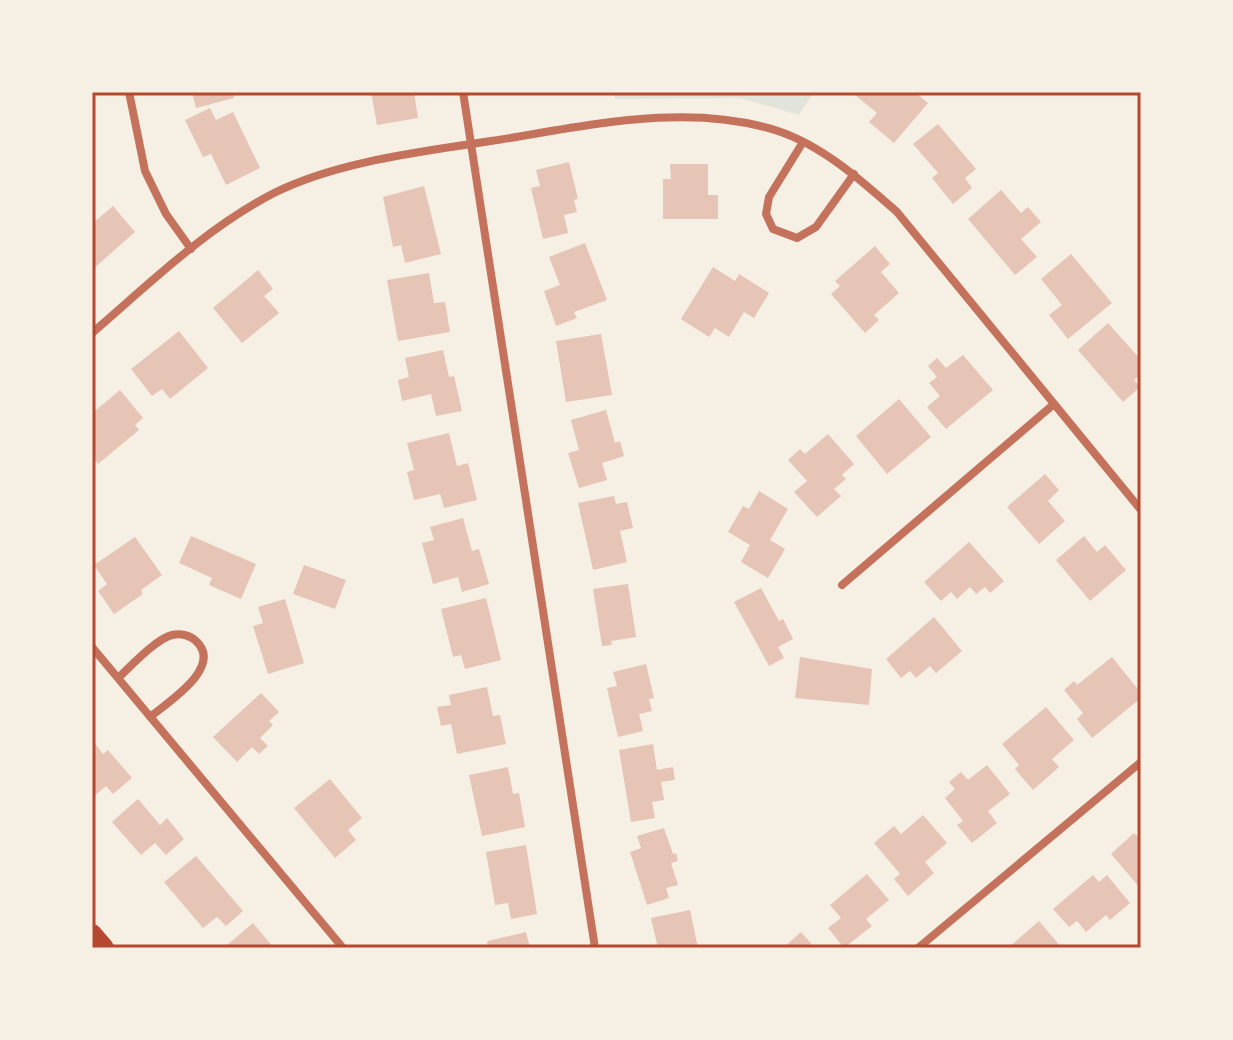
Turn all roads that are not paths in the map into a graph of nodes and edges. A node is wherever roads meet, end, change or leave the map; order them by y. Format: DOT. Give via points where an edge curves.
graph roads {
  1 [pos="129,92"];
  2 [pos="463,92"];
  3 [pos="803,142"];
  4 [pos="470,144"];
  5 [pos="854,174"];
  6 [pos="191,249"];
  7 [pos="92,333"];
  8 [pos="1054,404"];
  9 [pos="1141,510"];
  10 [pos="842,585"];
  11 [pos="92,647"];
  12 [pos="118,678"];
  13 [pos="150,717"];
  14 [pos="1141,762"];
  15 [pos="92,934"];
  16 [pos="104,948"];
  17 [pos="343,948"];
  18 [pos="595,948"];
  19 [pos="918,948"];
  1 -- 6 [label="street" via="145,171"];
  2 -- 4 [label="street"];
  3 -- 4 [label="street" via="720,119 663,119"];
  3 -- 5 [label="street"];
  3 -- 5 [label="street" via="769,197 766,214 773,229 797,238 816,227"];
  4 -- 6 [label="street" via="326,174 274,193"];
  4 -- 18 [label="street"];
  5 -- 8 [label="street" via="897,212"];
  6 -- 7 [label="street"];
  8 -- 9 [label="street"];
  8 -- 10 [label="street"];
  11 -- 12 [label="street"];
  12 -- 13 [label="street"];
  12 -- 13 [label="street" via="171,635 184,634 196,641 203,653 196,678"];
  13 -- 17 [label="street"];
  14 -- 19 [label="street"];
  15 -- 16 [label="main road"];
}
